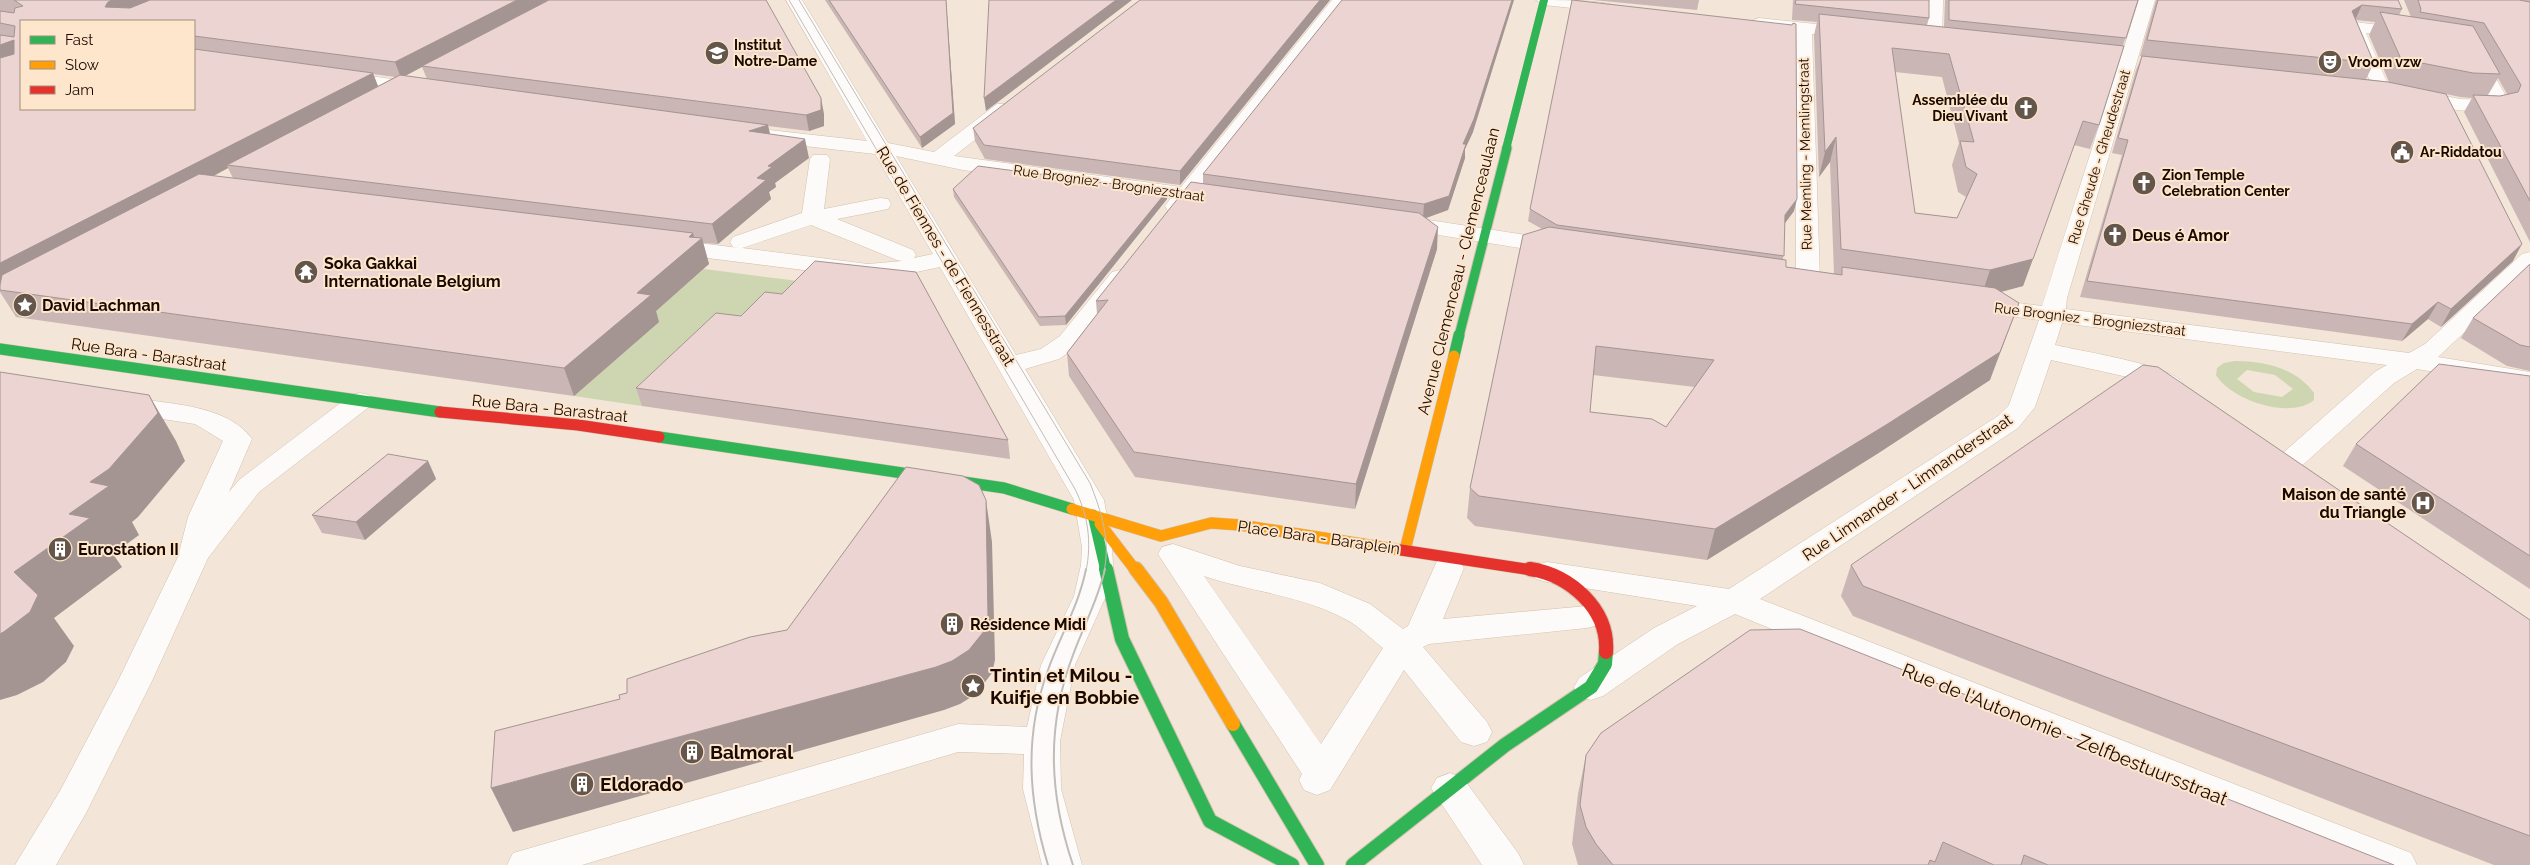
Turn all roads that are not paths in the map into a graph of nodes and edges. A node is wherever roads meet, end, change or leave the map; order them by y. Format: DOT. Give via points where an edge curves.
graph roads {
  1 [pos="794,0"];
  2 [pos="1340,0"];
  3 [pos="1544,0"];
  4 [pos="1935,0"];
  5 [pos="2147,0"];
  6 [pos="1627,9"];
  7 [pos="1745,22"];
  8 [pos="1804,28"];
  9 [pos="1869,35"];
  10 [pos="1915,39"];
  11 [pos="1934,41"];
  12 [pos="1953,43"];
  13 [pos="425,74"];
  14 [pos="325,75"];
  15 [pos="404,86"];
  16 [pos="2362,87"];
  17 [pos="2381,89"];
  18 [pos="442,91"];
  19 [pos="1021,95"];
  20 [pos="375,101"];
  21 [pos="752,134"];
  22 [pos="883,150"];
  23 [pos="820,159"];
  24 [pos="937,159"];
  25 [pos="1185,194"];
  26 [pos="1237,201"];
  27 [pos="880,204"];
  28 [pos="812,217"];
  29 [pos="1380,220"];
  30 [pos="1164,221"];
  31 [pos="1484,235"];
  32 [pos="741,242"];
  33 [pos="647,244"];
  34 [pos="794,249"];
  35 [pos="1583,250"];
  36 [pos="905,255"];
  37 [pos="2525,255"];
  38 [pos="948,258"];
  39 [pos="1134,259"];
  40 [pos="1784,277"];
  41 [pos="1953,301"];
  42 [pos="2053,314"];
  43 [pos="0,349"];
  44 [pos="2042,350"];
  45 [pos="2413,361"];
  46 [pos="1011,365"];
  47 [pos="2530,380"];
  48 [pos="2192,399"];
  49 [pos="96,401"];
  50 [pos="360,401"];
  51 [pos="2263,448"];
  52 [pos="2286,465"];
  53 [pos="2308,479"];
  54 [pos="1093,515"];
  55 [pos="1404,550"];
  56 [pos="193,557"];
  57 [pos="1448,568"];
  58 [pos="1547,572"];
  59 [pos="1734,601"];
  60 [pos="1587,617"];
  61 [pos="1412,639"];
  62 [pos="1591,687"];
  63 [pos="1474,732"];
  64 [pos="1042,741"];
  65 [pos="1450,788"];
  66 [pos="35,865"];
  67 [pos="526,865"];
  68 [pos="1062,865"];
  69 [pos="1292,865"];
  70 [pos="1317,865"];
  71 [pos="1353,865"];
  72 [pos="1504,865"];
  73 [pos="2397,865"];
  1 -- 22 [label="street, Rue de Fiennes - de Fiennesstraat"];
  2 -- 25 [label="street"];
  3 -- 6 [label="street"];
  3 -- 31 [label="street, Avenue Clemenceau - Clemenceaulaan"];
  4 -- 11 [label="street"];
  5 -- 42 [label="street, Rue Gheude - Gheudestraat" via="2055,298"];
  7 -- 8 [label="street"];
  8 -- 9 [label="street"];
  8 -- 40 [label="street, Rue Memling - Memlingstraat" via="1820,282"];
  10 -- 11 [label="street"];
  11 -- 12 [label="street"];
  13 -- 15 [label="street"];
  14 -- 15 [label="street"];
  15 -- 18 [label="street"];
  15 -- 20 [label="street"];
  16 -- 17 [label="street"];
  17 -- 17 [label="street" via="2355,27 2468,44 2501,103 2452,111"];
  19 -- 24 [label="street"];
  21 -- 22 [label="street, Rue Brogniez - Brogniezstraat"];
  22 -- 24 [label="street, Rue Brogniez - Brogniezstraat"];
  22 -- 38 [label="street, Rue de Fiennes - de Fiennesstraat"];
  23 -- 28 [label="street"];
  24 -- 25 [label="street, Rue Brogniez - Brogniezstraat"];
  25 -- 26 [label="street, Rue Brogniez - Brogniezstraat"];
  25 -- 30 [label="street"];
  27 -- 28 [label="street"];
  28 -- 32 [label="street"];
  28 -- 34 [label="street"];
  28 -- 36 [label="street"];
  29 -- 31 [label="street"];
  31 -- 35 [label="street"];
  31 -- 55 [label="street, Avenue Clemenceau - Clemenceaulaan"];
  33 -- 38 [label="street" via="868,271 888,271"];
  37 -- 45 [label="street" via="2434,348"];
  38 -- 46 [label="street, Rue de Fiennes - de Fiennesstraat"];
  39 -- 46 [label="street" via="1068,341 1050,354"];
  41 -- 42 [label="street, Rue Brogniez - Brogniezstraat"];
  42 -- 44 [label="street, Rue Limnander - Limnanderstraat"];
  42 -- 45 [label="street, Rue Brogniez - Brogniezstraat"];
  43 -- 50 [label="street, Rue Bara - Barastraat"];
  44 -- 48 [label="street" via="2158,377"];
  44 -- 59 [label="street, Rue Limnander - Limnanderstraat" via="2022,408 2008,422"];
  45 -- 47 [label="street, Rue Brogniez - Brogniezstraat"];
  45 -- 52 [label="street" via="2385,377"];
  46 -- 54 [label="street, Rue de Fiennes - de Fiennesstraat" via="1078,477"];
  49 -- 56 [label="street" via="202,417 238,439 203,517"];
  50 -- 54 [label="street, Rue Bara - Barastraat" via="578,426 995,487"];
  50 -- 56 [label="street" via="250,486"];
  51 -- 52 [label="street"];
  52 -- 53 [label="street"];
  54 -- 55 [label="street, Place Bara - Baraplein" via="1161,536 1212,523"];
  54 -- 64 [label="street" via="1097,565 1090,596 1058,665"];
  54 -- 69 [label="street" via="1122,639 1210,821"];
  54 -- 70 [label="street" via="1161,602"];
  55 -- 58 [label="street, Place Bara - Baraplein"];
  56 -- 66 [label="street" via="102,748"];
  57 -- 61 [label="street"];
  58 -- 59 [label="street, Place Bara - Baraplein"];
  58 -- 62 [label="street, Place Bara - Baraplein" via="1582,593 1599,615 1607,638 1605,664"];
  59 -- 62 [label="street, Place Bara - Baraplein" via="1666,636"];
  59 -- 73 [label="street, Rue de l'Autonomie - Zelfbestuursstraat"];
  60 -- 61 [label="street"];
  61 -- 61 [label="street" via="1309,591 1235,575 1173,554 1189,588 1319,776"];
  61 -- 63 [label="street"];
  62 -- 65 [label="street, Place Bara - Baraplein" via="1505,745"];
  64 -- 67 [label="street" via="958,738"];
  64 -- 68 [label="street" via="1042,789"];
  65 -- 71 [label="street, Place Bara - Baraplein"];
  65 -- 72 [label="street"];
}
